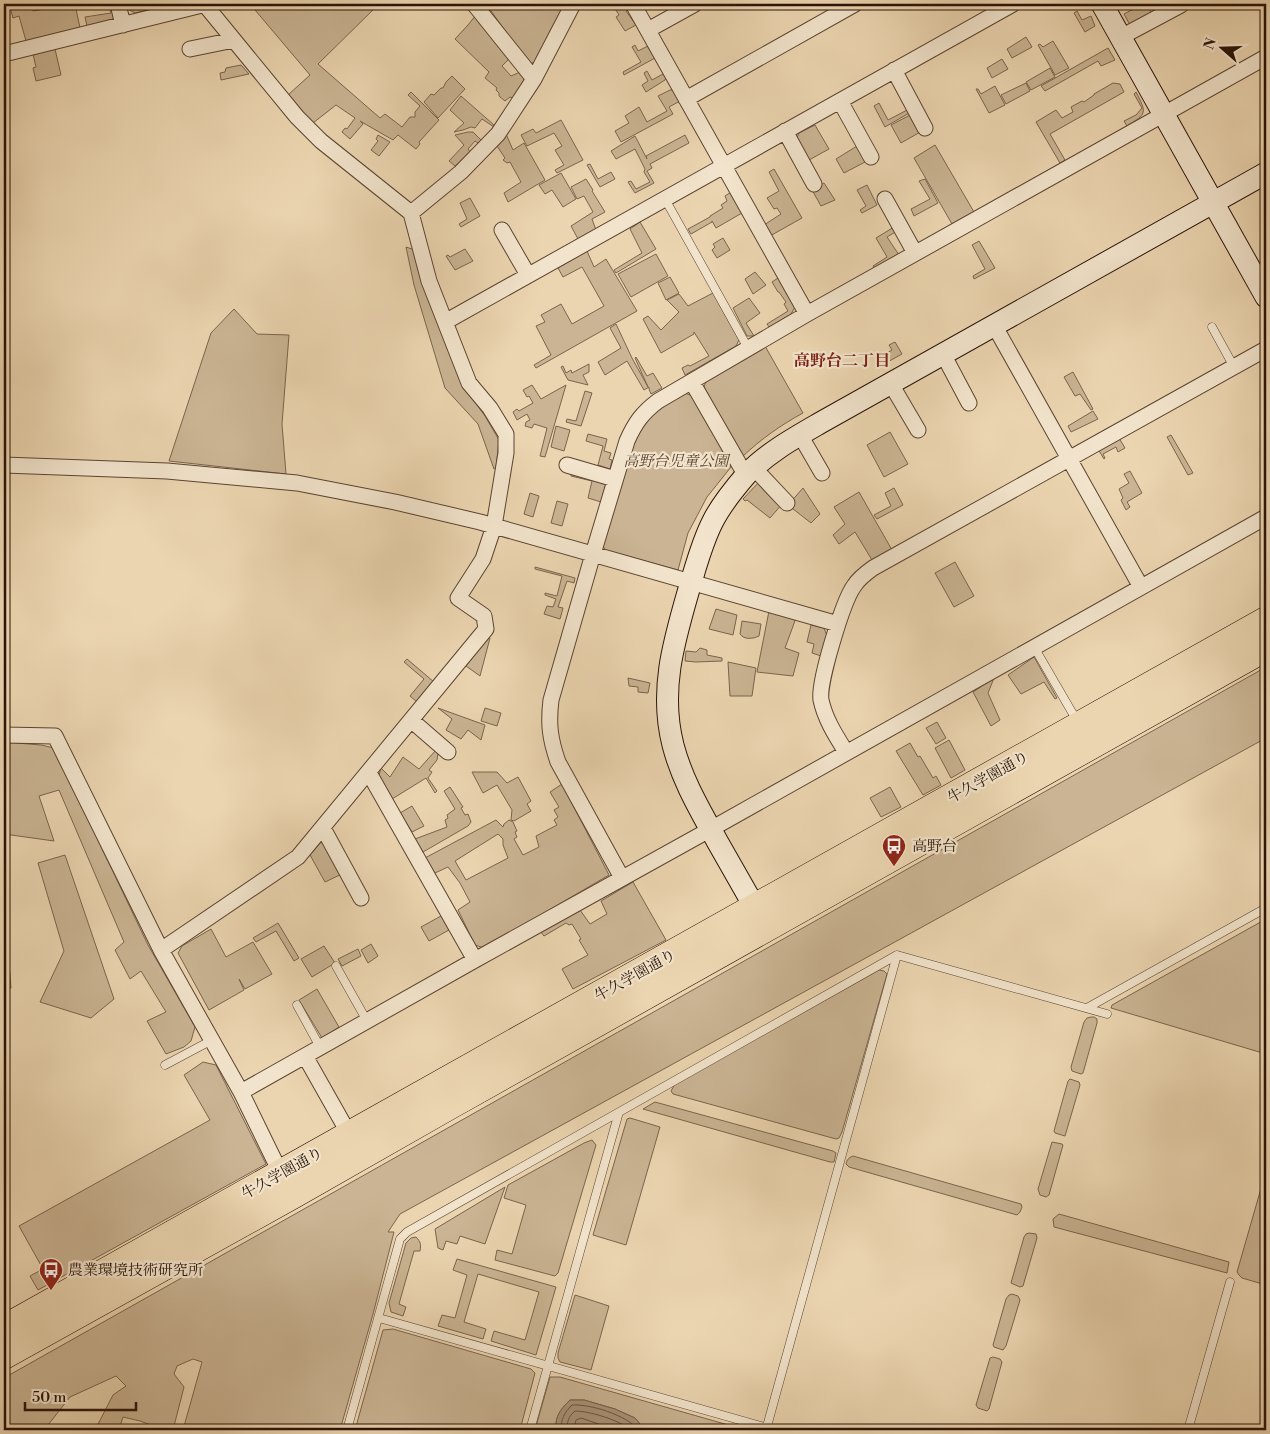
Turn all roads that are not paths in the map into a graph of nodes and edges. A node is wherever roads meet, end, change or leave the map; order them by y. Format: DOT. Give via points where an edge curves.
graph roads {
  1 [pos="118,4"];
  2 [pos="474,4"];
  3 [pos="573,4"];
  4 [pos="633,4"];
  5 [pos="695,4"];
  6 [pos="856,4"];
  7 [pos="1013,4"];
  8 [pos="1102,4"];
  9 [pos="1181,5"];
  10 [pos="123,25"];
  11 [pos="648,30"];
  12 [pos="1120,37"];
  13 [pos="234,40"];
  14 [pos="190,49"];
  15 [pos="4,54"];
  16 [pos="1266,57"];
  17 [pos="894,70"];
  18 [pos="534,79"];
  19 [pos="686,99"];
  20 [pos="840,100"];
  21 [pos="1164,114"];
  22 [pos="925,128"];
  23 [pos="785,132"];
  24 [pos="871,157"];
  25 [pos="724,166"];
  26 [pos="1266,173"];
  27 [pos="814,184"];
  28 [pos="665,199"];
  29 [pos="885,199"];
  30 [pos="1213,203"];
  31 [pos="412,214"];
  32 [pos="502,230"];
  33 [pos="914,253"];
  34 [pos="528,275"];
  35 [pos="1266,297"];
  36 [pos="807,314"];
  37 [pos="445,322"];
  38 [pos="994,325"];
  39 [pos="1212,327"];
  40 [pos="748,348"];
  41 [pos="1266,349"];
  42 [pos="943,354"];
  43 [pos="1234,367"];
  44 [pos="692,382"];
  45 [pos="891,384"];
  46 [pos="969,403"];
  47 [pos="918,430"];
  48 [pos="800,435"];
  49 [pos="1069,458"];
  50 [pos="4,465"];
  51 [pos="567,465"];
  52 [pos="750,472"];
  53 [pos="822,473"];
  54 [pos="616,479"];
  55 [pos="787,503"];
  56 [pos="1266,516"];
  57 [pos="494,526"];
  58 [pos="593,554"];
  59 [pos="691,582"];
  60 [pos="1141,587"];
  61 [pos="1266,620"];
  62 [pos="838,624"];
  63 [pos="1034,646"];
  64 [pos="1266,647"];
  65 [pos="1072,714"];
  66 [pos="411,720"];
  67 [pos="4,735"];
  68 [pos="448,752"];
  69 [pos="846,752"];
  70 [pos="368,773"];
  71 [pos="323,828"];
  72 [pos="711,829"];
  73 [pos="622,878"];
  74 [pos="361,898"];
  75 [pos="1266,908"];
  76 [pos="761,917"];
  77 [pos="161,950"];
  78 [pos="897,955"];
  79 [pos="475,960"];
  80 [pos="336,966"];
  81 [pos="297,1005"];
  82 [pos="1087,1008"];
  83 [pos="1107,1014"];
  84 [pos="368,1021"];
  85 [pos="212,1040"];
  86 [pos="320,1047"];
  87 [pos="305,1056"];
  88 [pos="165,1065"];
  89 [pos="241,1092"];
  90 [pos="620,1112"];
  91 [pos="344,1125"];
  92 [pos="287,1184"];
  93 [pos="1230,1282"];
  94 [pos="379,1318"];
  95 [pos="4,1330"];
  96 [pos="4,1355"];
  97 [pos="547,1366"];
  98 [pos="347,1430"];
  99 [pos="530,1430"];
  100 [pos="769,1430"];
  101 [pos="1188,1430"];
  1 -- 10 [label="street"];
  2 -- 18 [label="street"];
  3 -- 18 [label="street"];
  4 -- 11 [label="street"];
  5 -- 11 [label="street"];
  6 -- 19 [label="street"];
  7 -- 17 [label="street"];
  8 -- 12 [label="street"];
  9 -- 12 [label="street"];
  10 -- 13 [label="street" via="202,5"];
  10 -- 15 [label="street"];
  11 -- 19 [label="street"];
  12 -- 21 [label="street"];
  13 -- 14 [label="street"];
  13 -- 31 [label="street" via="297,117 321,141"];
  16 -- 21 [label="street"];
  17 -- 20 [label="street"];
  17 -- 22 [label="street"];
  18 -- 31 [label="street" via="498,134 461,172"];
  19 -- 25 [label="street"];
  20 -- 23 [label="street"];
  20 -- 24 [label="street"];
  21 -- 30 [label="street"];
  21 -- 33 [label="street"];
  23 -- 25 [label="street"];
  23 -- 27 [label="street"];
  25 -- 28 [label="street"];
  25 -- 36 [label="street"];
  26 -- 30 [label="street"];
  28 -- 34 [label="street"];
  28 -- 40 [label="lane"];
  29 -- 33 [label="street"];
  30 -- 35 [label="street"];
  30 -- 38 [label="street"];
  31 -- 37 [label="street" via="429,281"];
  32 -- 34 [label="street"];
  33 -- 36 [label="street"];
  34 -- 37 [label="street"];
  36 -- 40 [label="street"];
  37 -- 57 [label="street" via="469,383 506,434"];
  38 -- 42 [label="street"];
  38 -- 49 [label="street"];
  39 -- 43 [label="lane"];
  40 -- 44 [label="street"];
  41 -- 43 [label="street"];
  42 -- 45 [label="street"];
  42 -- 46 [label="street"];
  43 -- 49 [label="street"];
  44 -- 52 [label="street" via="740,466"];
  44 -- 54 [label="street" via="645,411 627,441"];
  45 -- 47 [label="street"];
  45 -- 48 [label="street"];
  48 -- 52 [label="street"];
  48 -- 53 [label="street"];
  49 -- 60 [label="street"];
  49 -- 62 [label="street" via="868,572 853,586"];
  50 -- 57 [label="street" via="167,471 297,483"];
  51 -- 54 [label="street"];
  52 -- 55 [label="street"];
  52 -- 59 [label="street" via="714,519"];
  54 -- 58 [label="street"];
  56 -- 60 [label="street"];
  57 -- 58 [label="street"];
  57 -- 66 [label="street" via="483,559 458,598 484,616 486,629"];
  58 -- 59 [label="street"];
  58 -- 73 [label="street" via="552,700 549,729 558,762"];
  59 -- 62 [label="street"];
  59 -- 72 [label="street" via="670,661 668,716 682,772"];
  60 -- 63 [label="street"];
  61 -- 76 [label="highway, 牛久学園通り"];
  62 -- 69 [label="street" via="821,699 826,716"];
  63 -- 65 [label="lane"];
  63 -- 69 [label="street"];
  64 -- 76 [label="highway, 牛久学園通り"];
  66 -- 68 [label="street"];
  66 -- 70 [label="street"];
  67 -- 77 [label="street" via="55,736"];
  69 -- 72 [label="street"];
  70 -- 71 [label="street"];
  70 -- 79 [label="street"];
  71 -- 74 [label="street"];
  71 -- 77 [label="street" via="298,857"];
  72 -- 73 [label="street"];
  72 -- 76 [label="street"];
  73 -- 79 [label="street"];
  75 -- 82 [label="lane"];
  76 -- 92 [label="highway, 牛久学園通り"];
  77 -- 85 [label="street"];
  78 -- 82 [label="lane"];
  78 -- 90 [label="lane"];
  78 -- 100 [label="lane"];
  79 -- 84 [label="street"];
  80 -- 84 [label="lane"];
  81 -- 86 [label="lane"];
  82 -- 83 [label="lane"];
  84 -- 86 [label="street"];
  85 -- 88 [label="lane"];
  85 -- 89 [label="street"];
  86 -- 87 [label="street"];
  87 -- 89 [label="street"];
  87 -- 91 [label="street"];
  89 -- 92 [label="street"];
  90 -- 94 [label="lane" via="407,1232 400,1239"];
  90 -- 97 [label="lane"];
  92 -- 95 [label="highway, 牛久学園通り"];
  92 -- 96 [label="highway, 牛久学園通り"];
  93 -- 101 [label="lane"];
  94 -- 97 [label="lane"];
  94 -- 98 [label="lane"];
  97 -- 99 [label="lane"];
  97 -- 100 [label="lane"];
}
